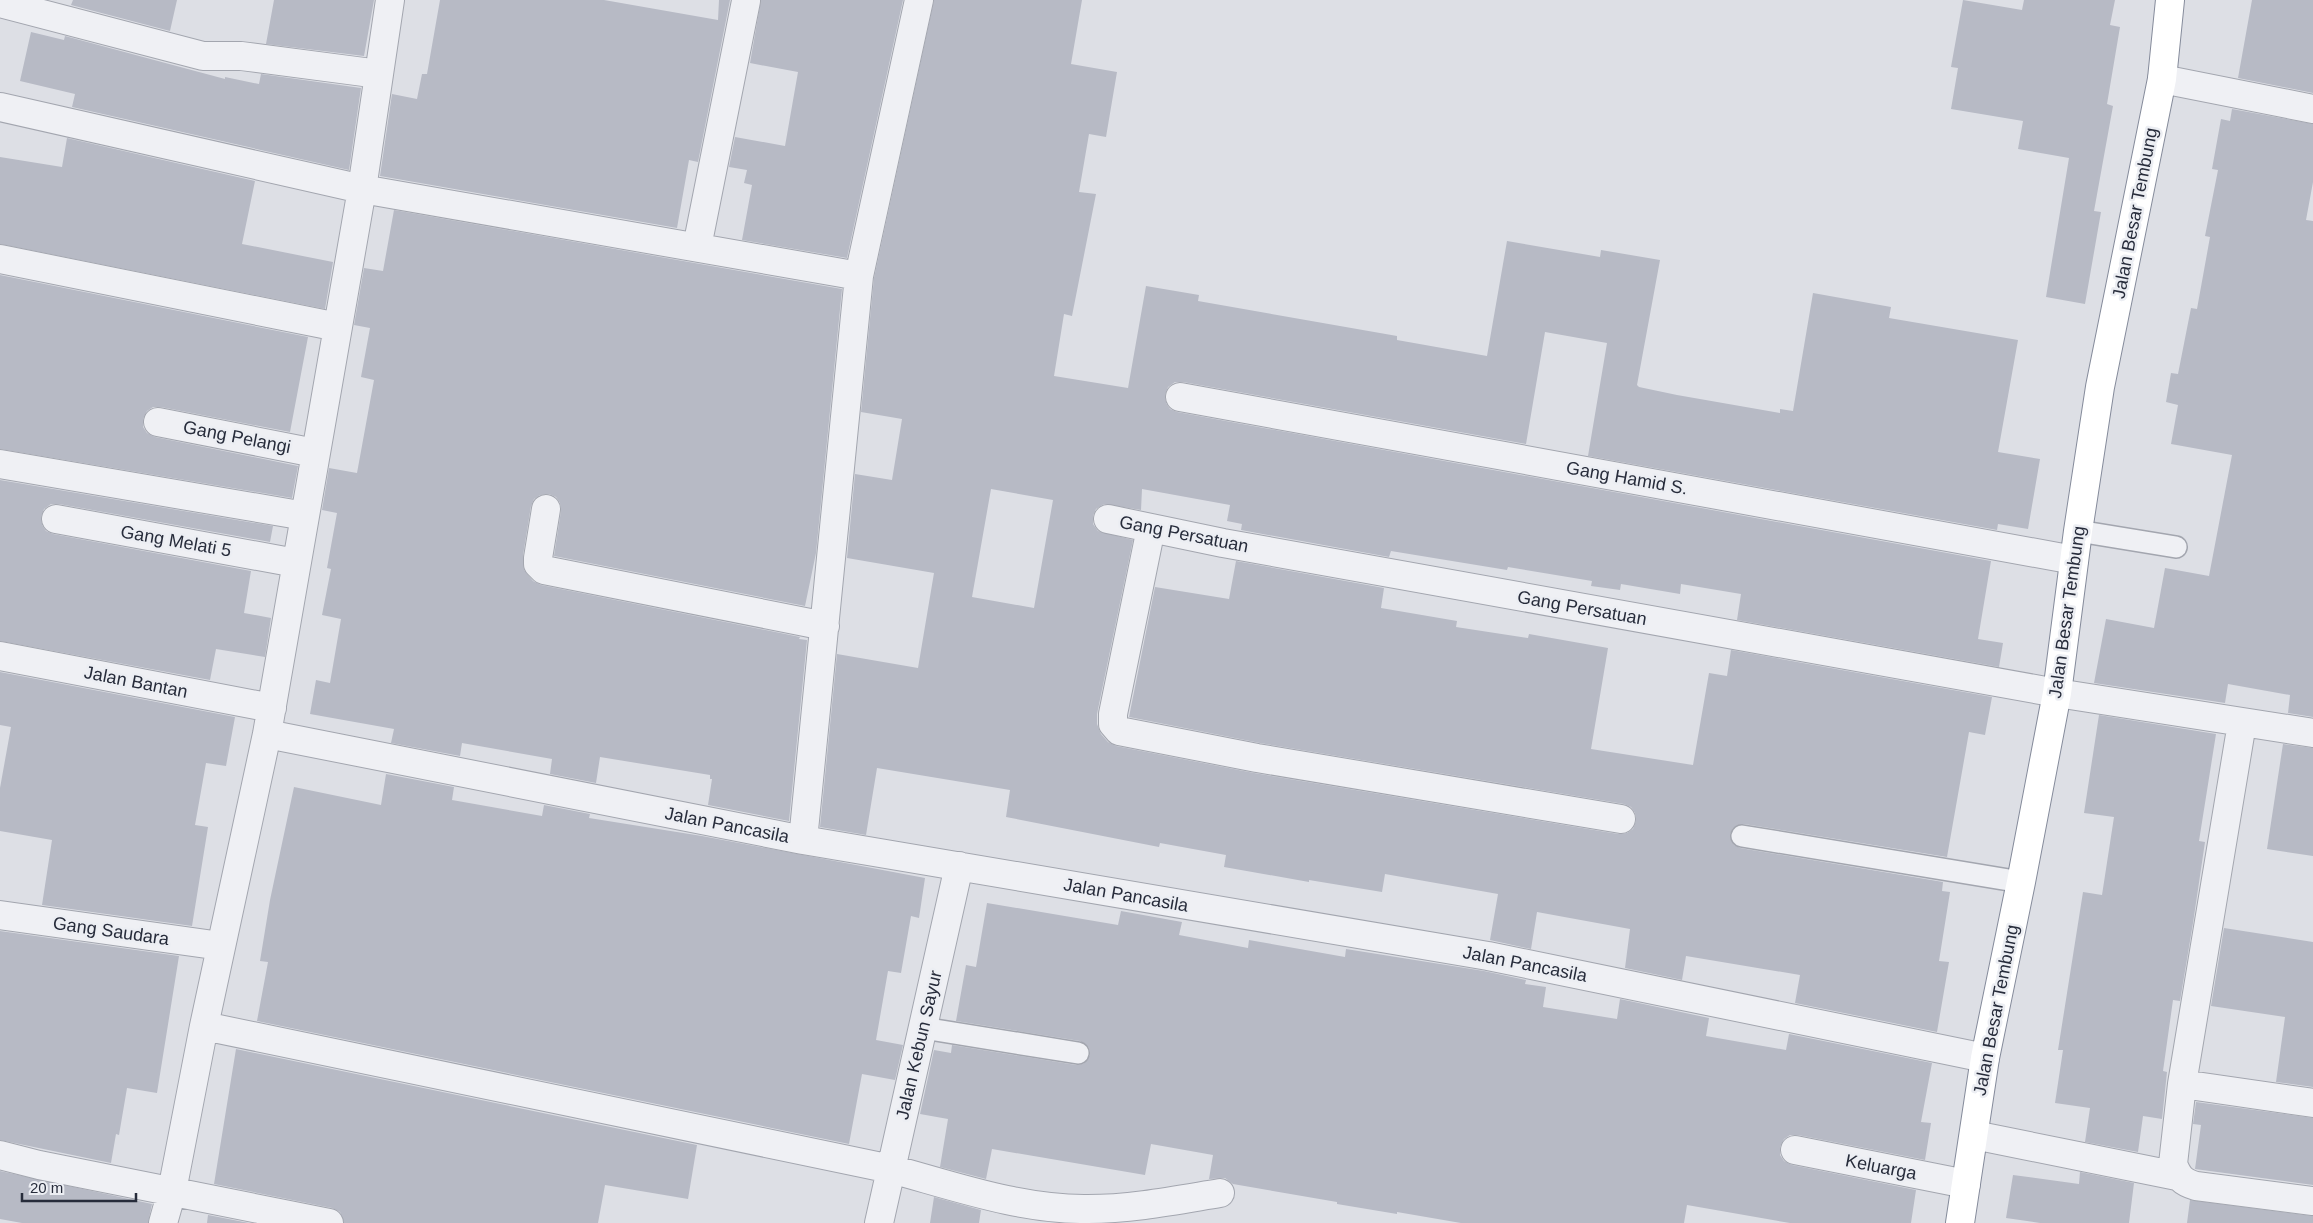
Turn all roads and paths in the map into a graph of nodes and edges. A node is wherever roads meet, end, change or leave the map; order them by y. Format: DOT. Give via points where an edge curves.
graph roads {
  1 [pos="390,0"];
  2 [pos="746,0"];
  3 [pos="919,0"];
  4 [pos="2170,0"];
  5 [pos="0,3"];
  6 [pos="379,74"];
  7 [pos="2162,79"];
  8 [pos="0,107"];
  9 [pos="2313,108"];
  10 [pos="362,189"];
  11 [pos="697,247"];
  12 [pos="0,259"];
  13 [pos="859,276"];
  14 [pos="338,327"];
  15 [pos="1180,397"];
  16 [pos="158,422"];
  17 [pos="315,453"];
  18 [pos="0,464"];
  19 [pos="546,509"];
  20 [pos="304,516"];
  21 [pos="56,519"];
  22 [pos="1108,519"];
  23 [pos="1150,528"];
  24 [pos="2078,530"];
  25 [pos="2176,547"];
  26 [pos="2074,560"];
  27 [pos="296,563"];
  28 [pos="825,626"];
  29 [pos="0,656"];
  30 [pos="2057,693"];
  31 [pos="272,708"];
  32 [pos="2242,723"];
  33 [pos="2313,732"];
  34 [pos="268,734"];
  35 [pos="1621,819"];
  36 [pos="1742,836"];
  37 [pos="803,840"];
  38 [pos="959,866"];
  39 [pos="2021,882"];
  40 [pos="0,915"];
  41 [pos="221,946"];
  42 [pos="204,1026"];
  43 [pos="923,1028"];
  44 [pos="1078,1053"];
  45 [pos="1984,1058"];
  46 [pos="2182,1084"];
  47 [pos="2313,1103"];
  48 [pos="1974,1135"];
  49 [pos="1795,1150"];
  50 [pos="0,1155"];
  51 [pos="891,1169"];
  52 [pos="2177,1176"];
  53 [pos="1966,1184"];
  54 [pos="172,1191"];
  55 [pos="1220,1193"];
  56 [pos="2313,1201"];
  57 [pos="163,1223"];
  58 [pos="329,1223"];
  59 [pos="879,1223"];
  60 [pos="1960,1223"];
  1 -- 6 [label="street"];
  2 -- 11 [label="street"];
  3 -- 13 [label="street"];
  4 -- 7 [label="highway, Jalan Besar Tembung"];
  5 -- 6 [label="street" via="204,56 241,56"];
  6 -- 10 [label="street"];
  7 -- 9 [label="street"];
  7 -- 24 [label="highway, Jalan Besar Tembung" via="2100,387"];
  8 -- 10 [label="street"];
  10 -- 11 [label="street"];
  10 -- 14 [label="street"];
  11 -- 13 [label="street"];
  12 -- 14 [label="street"];
  13 -- 28 [label="street"];
  14 -- 17 [label="street"];
  15 -- 26 [label="street, Gang Hamid S."];
  16 -- 17 [label="street, Gang Pelangi"];
  17 -- 20 [label="street"];
  18 -- 20 [label="street"];
  19 -- 28 [label="street" via="538,558 538,564 544,570"];
  20 -- 27 [label="street"];
  21 -- 27 [label="street, Gang Melati 5"];
  22 -- 23 [label="street, Gang Persatuan"];
  23 -- 30 [label="street, Gang Persatuan"];
  23 -- 35 [label="street" via="1113,714 1113,724 1119,731 1257,758"];
  24 -- 25 [label="lane"];
  24 -- 26 [label="highway, Jalan Besar Tembung"];
  26 -- 30 [label="highway, Jalan Besar Tembung"];
  27 -- 31 [label="street"];
  28 -- 37 [label="street"];
  29 -- 31 [label="street, Jalan Bantan"];
  30 -- 32 [label="street, Gang Persatuan"];
  30 -- 39 [label="highway, Jalan Besar Tembung"];
  31 -- 34 [label="street"];
  32 -- 33 [label="street, Gang Persatuan"];
  32 -- 46 [label="street"];
  34 -- 37 [label="street, Jalan Pancasila"];
  34 -- 41 [label="street"];
  36 -- 39 [label="lane"];
  37 -- 38 [label="street, Jalan Pancasila"];
  38 -- 43 [label="street, Jalan Kebun Sayur"];
  38 -- 45 [label="street, Jalan Pancasila" via="1488,956"];
  39 -- 45 [label="highway, Jalan Besar Tembung"];
  40 -- 41 [label="street, Gang Saudara"];
  41 -- 42 [label="street"];
  42 -- 51 [label="street"];
  42 -- 54 [label="street"];
  43 -- 44 [label="lane"];
  43 -- 51 [label="street, Jalan Kebun Sayur"];
  45 -- 48 [label="highway, Jalan Besar Tembung"];
  46 -- 47 [label="street"];
  46 -- 52 [label="street" via="2173,1164"];
  48 -- 52 [label="street"];
  48 -- 53 [label="highway, Jalan Besar Tembung"];
  49 -- 53 [label="street, Keluarga"];
  50 -- 54 [label="street"];
  51 -- 55 [label="street" via="1046,1207 1089,1210"];
  51 -- 59 [label="street, Jalan Kebun Sayur"];
  52 -- 56 [label="street" via="2196,1186"];
  53 -- 60 [label="highway, Jalan Besar Tembung"];
  54 -- 57 [label="street"];
  54 -- 58 [label="street"];
}
